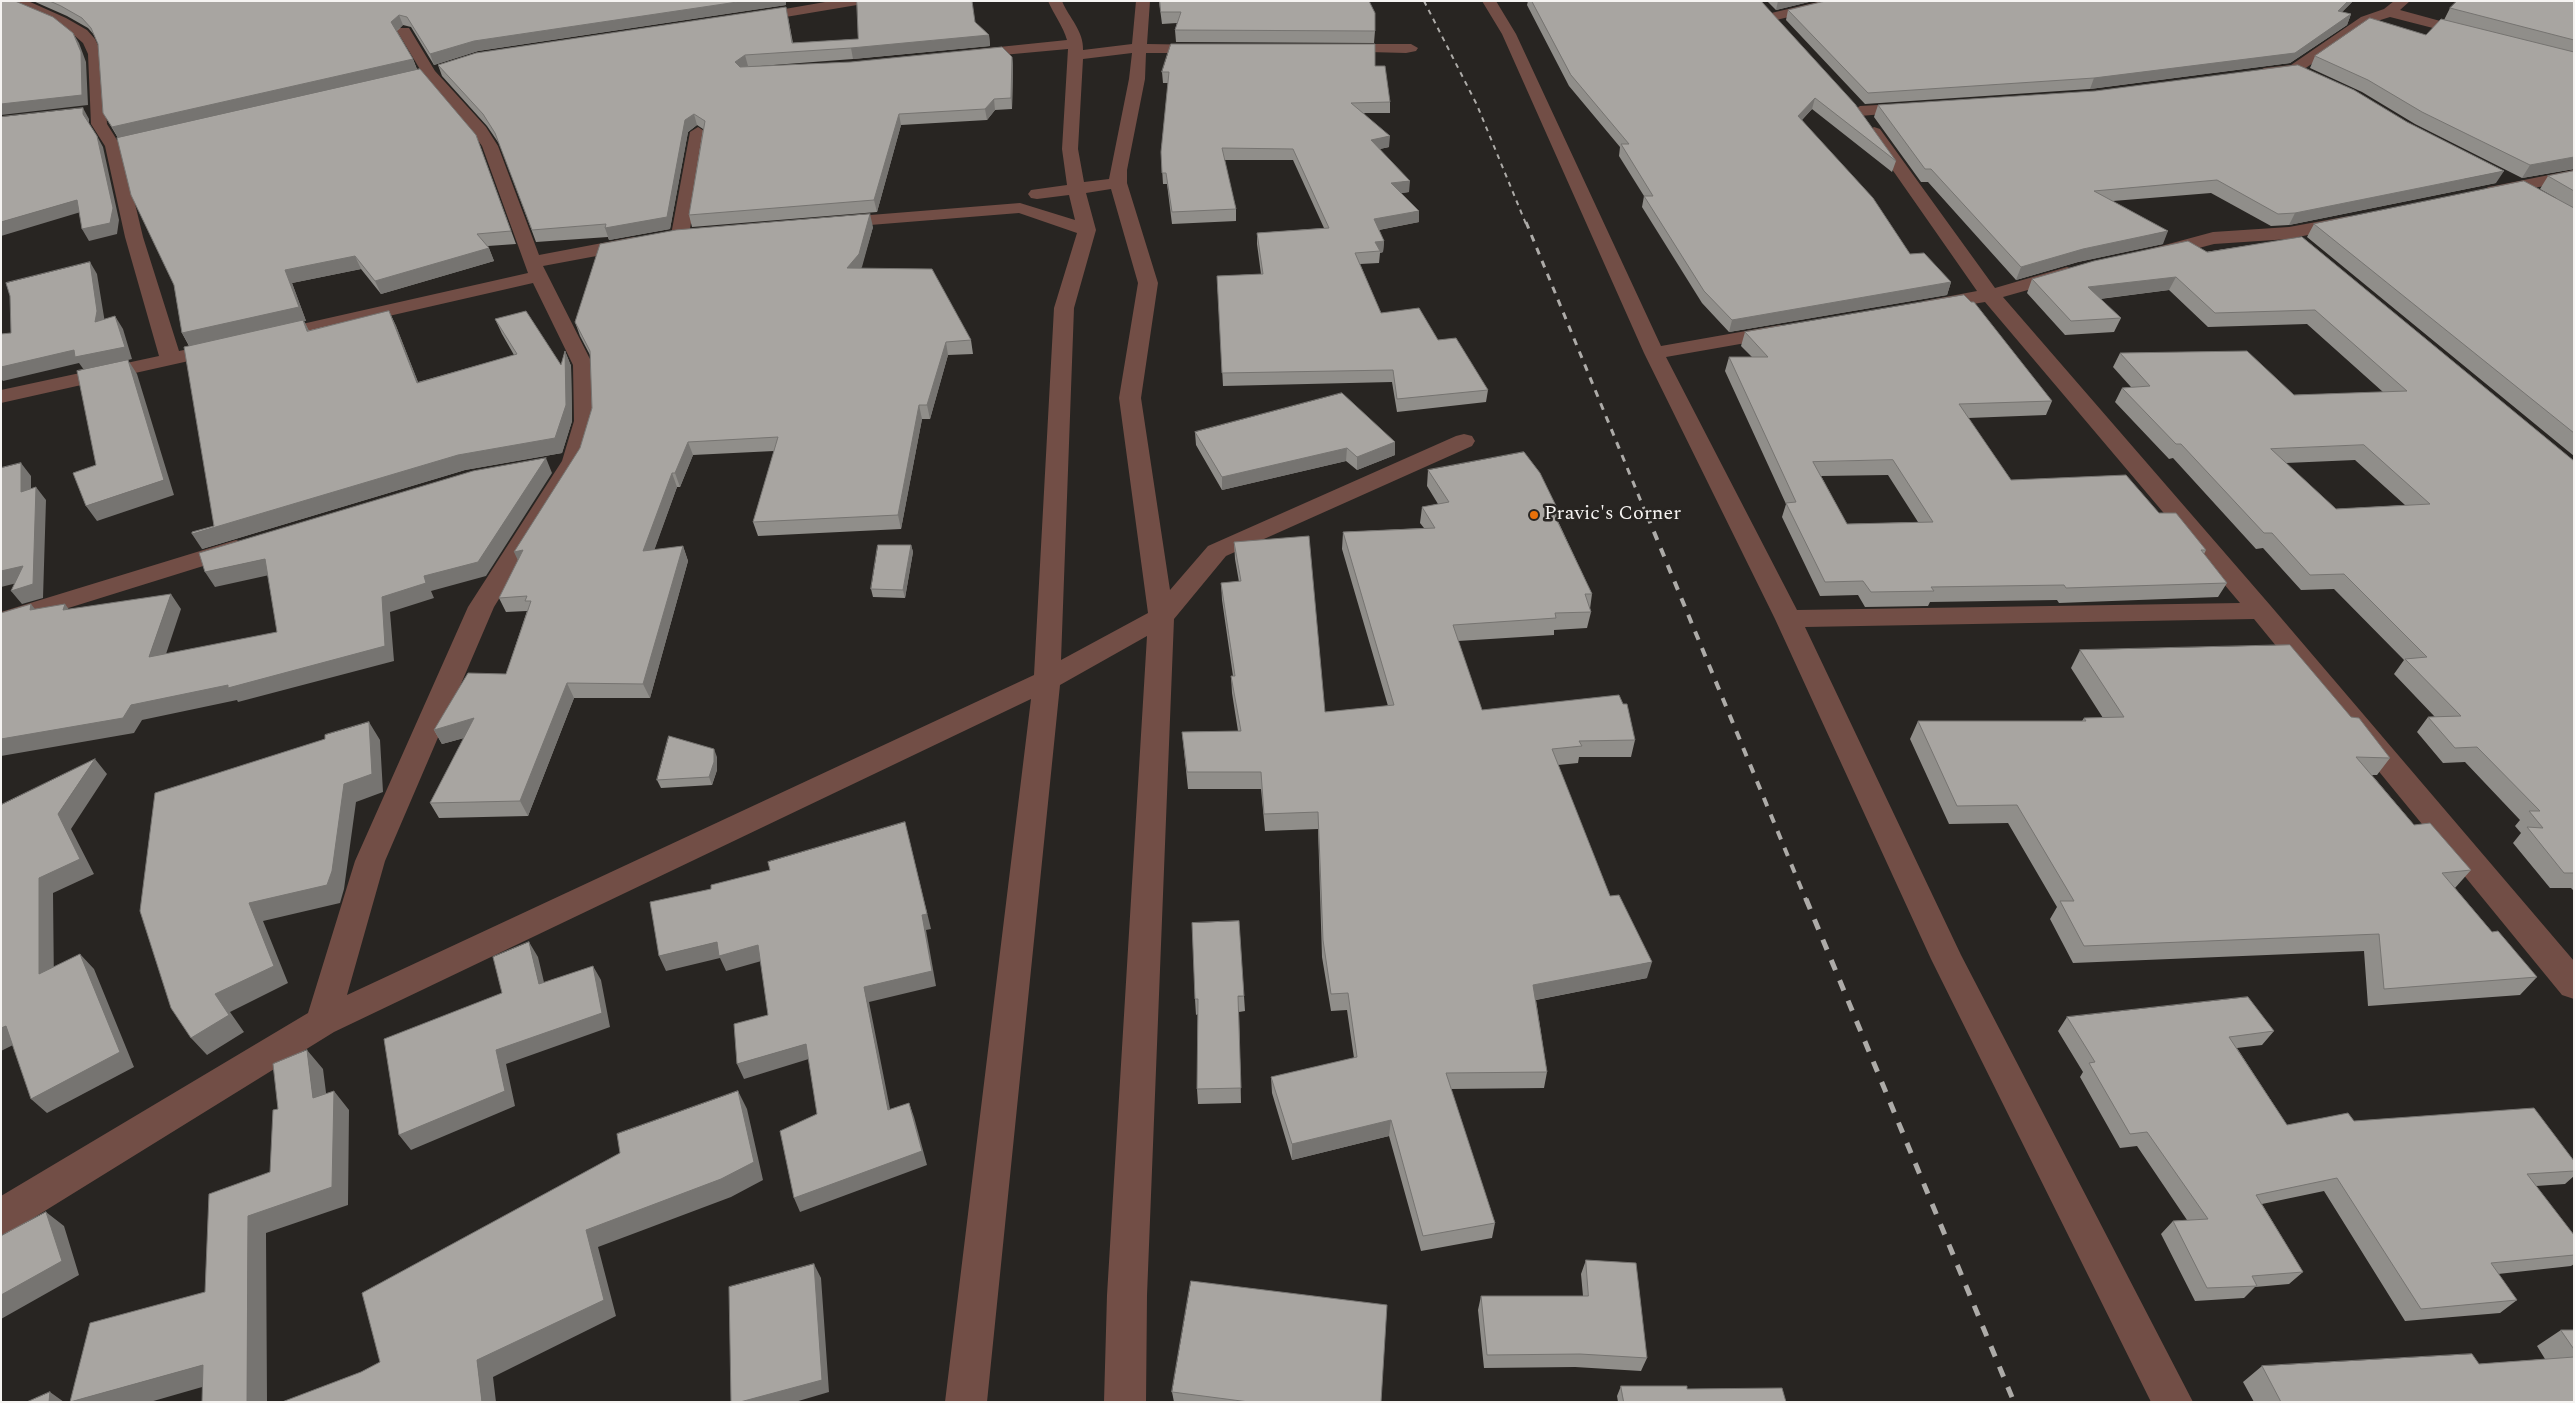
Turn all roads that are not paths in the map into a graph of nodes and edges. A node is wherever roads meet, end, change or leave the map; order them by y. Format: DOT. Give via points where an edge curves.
graph roads {
  1 [pos="858,1"];
  2 [pos="1054,1"];
  3 [pos="1143,1"];
  4 [pos="1489,1"];
  5 [pos="1869,1"];
  6 [pos="2403,1"];
  7 [pos="12,3"];
  8 [pos="790,7"];
  9 [pos="1765,9"];
  10 [pos="2389,12"];
  11 [pos="733,21"];
  12 [pos="404,31"];
  13 [pos="1793,39"];
  14 [pos="2491,39"];
  15 [pos="1139,48"];
  16 [pos="1225,49"];
  17 [pos="1322,49"];
  18 [pos="1406,49"];
  19 [pos="1075,50"];
  20 [pos="952,56"];
  21 [pos="2295,69"];
  22 [pos="2246,76"];
  23 [pos="2312,77"];
  24 [pos="1927,107"];
  25 [pos="100,111"];
  26 [pos="80,113"];
  27 [pos="170,132"];
  28 [pos="698,132"];
  29 [pos="112,146"];
  30 [pos="2493,173"];
  31 [pos="2574,175"];
  32 [pos="1075,182"];
  33 [pos="1118,183"];
  34 [pos="2519,186"];
  35 [pos="2480,194"];
  36 [pos="2542,200"];
  37 [pos="1020,208"];
  38 [pos="2366,218"];
  39 [pos="816,224"];
  40 [pos="1087,230"];
  41 [pos="699,233"];
  42 [pos="2289,233"];
  43 [pos="680,235"];
  44 [pos="2312,252"];
  45 [pos="2140,257"];
  46 [pos="2086,268"];
  47 [pos="536,269"];
  48 [pos="1990,295"];
  49 [pos="1914,308"];
  50 [pos="1800,327"];
  51 [pos="1654,354"];
  52 [pos="171,360"];
  53 [pos="1,397"];
  54 [pos="1464,441"];
  55 [pos="572,461"];
  56 [pos="545,465"];
  57 [pos="256,542"];
  58 [pos="2261,611"];
  59 [pos="1161,617"];
  60 [pos="1788,620"];
  61 [pos="1,621"];
  62 [pos="1047,680"];
  63 [pos="2574,985"];
  64 [pos="322,1022"];
  65 [pos="1,1217"];
  66 [pos="966,1402"];
  67 [pos="1125,1402"];
  68 [pos="2173,1402"];
  1 -- 8 [label="street"];
  2 -- 19 [label="street" via="1070,26"];
  3 -- 15 [label="street"];
  4 -- 51 [label="street" via="1509,34"];
  5 -- 9 [label="street"];
  6 -- 10 [label="street"];
  7 -- 25 [label="street" via="76,27 93,44"];
  8 -- 11 [label="street"];
  9 -- 13 [label="street"];
  10 -- 14 [label="street"];
  10 -- 21 [label="street" via="2366,20"];
  12 -- 47 [label="street" via="428,72 480,130 490,146"];
  15 -- 16 [label="street"];
  15 -- 19 [label="street"];
  15 -- 33 [label="street" via="1137,79"];
  17 -- 18 [label="street" via="1410,48"];
  19 -- 20 [label="street"];
  19 -- 32 [label="street" via="1070,150"];
  21 -- 22 [label="street"];
  21 -- 23 [label="street"];
  24 -- 48 [label="street" via="1853,104"];
  25 -- 26 [label="street"];
  25 -- 29 [label="street" via="99,124"];
  27 -- 29 [label="street"];
  28 -- 43 [label="street"];
  29 -- 52 [label="street" via="134,237"];
  30 -- 34 [label="street"];
  31 -- 34 [label="street"];
  32 -- 33 [label="street"];
  32 -- 37 [label="street" via="1037,194"];
  32 -- 40 [label="street"];
  33 -- 59 [label="street" via="1148,283 1130,398"];
  34 -- 35 [label="street"];
  34 -- 36 [label="street"];
  37 -- 39 [label="street"];
  37 -- 40 [label="street"];
  38 -- 42 [label="street"];
  40 -- 62 [label="street" via="1064,308"];
  41 -- 43 [label="street"];
  42 -- 44 [label="street"];
  42 -- 45 [label="street" via="2214,238"];
  43 -- 47 [label="street"];
  46 -- 48 [label="street"];
  47 -- 52 [label="street"];
  47 -- 55 [label="street" via="583,365 585,421"];
  48 -- 49 [label="street"];
  48 -- 58 [label="street"];
  50 -- 51 [label="street"];
  51 -- 60 [label="street"];
  52 -- 53 [label="street"];
  54 -- 59 [label="street" via="1217,551"];
  55 -- 56 [label="street"];
  55 -- 64 [label="street" via="481,607 370,861"];
  57 -- 61 [label="street"];
  58 -- 60 [label="street"];
  58 -- 63 [label="street"];
  59 -- 62 [label="street"];
  59 -- 67 [label="street" via="1127,1295"];
  60 -- 68 [label="street" via="1947,960"];
  62 -- 64 [label="street"];
  62 -- 66 [label="street"];
  64 -- 65 [label="street"];
}
